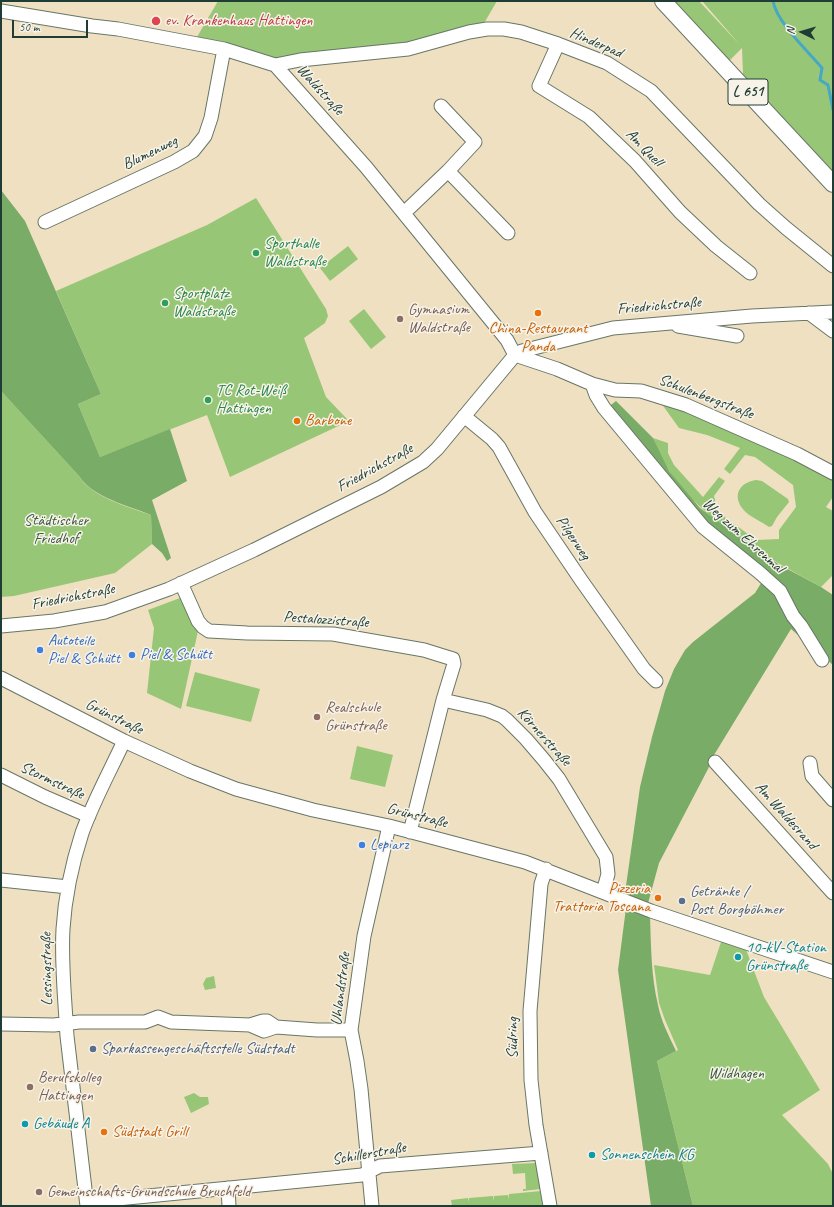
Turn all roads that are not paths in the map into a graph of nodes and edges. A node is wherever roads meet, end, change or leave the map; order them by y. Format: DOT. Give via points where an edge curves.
graph roads {
  1 [pos="663,1"];
  2 [pos="1,11"];
  3 [pos="558,44"];
  4 [pos="224,49"];
  5 [pos="276,65"];
  6 [pos="441,106"];
  7 [pos="448,171"];
  8 [pos="833,184"];
  9 [pos="404,213"];
  10 [pos="45,222"];
  11 [pos="508,233"];
  12 [pos="833,266"];
  13 [pos="750,273"];
  14 [pos="833,312"];
  15 [pos="809,313"];
  16 [pos="661,323"];
  17 [pos="833,331"];
  18 [pos="737,336"];
  19 [pos="516,355"];
  20 [pos="592,384"];
  21 [pos="464,416"];
  22 [pos="833,472"];
  23 [pos="181,583"];
  24 [pos="1,626"];
  25 [pos="822,660"];
  26 [pos="1,678"];
  27 [pos="656,681"];
  28 [pos="443,700"];
  29 [pos="124,741"];
  30 [pos="715,762"];
  31 [pos="810,764"];
  32 [pos="1,775"];
  33 [pos="833,800"];
  34 [pos="89,816"];
  35 [pos="389,826"];
  36 [pos="410,832"];
  37 [pos="546,869"];
  38 [pos="1,880"];
  39 [pos="68,887"];
  40 [pos="603,892"];
  41 [pos="833,892"];
  42 [pos="833,972"];
  43 [pos="66,1023"];
  44 [pos="1,1024"];
  45 [pos="351,1030"];
  46 [pos="541,1153"];
  47 [pos="369,1171"];
  48 [pos="228,1188"];
  49 [pos="87,1204"];
  50 [pos="229,1206"];
  51 [pos="372,1206"];
  52 [pos="550,1206"];
  1 -- 8 [label="main road, L 651"];
  2 -- 4 [label="street, Waldstraße"];
  3 -- 5 [label="street, Hinderpad" via="517,31 487,29 408,49 300,60"];
  3 -- 12 [label="street, Hinderpad" via="606,63 651,91 759,204"];
  3 -- 13 [label="street, Am Quell" via="539,86 589,117 635,161 680,212"];
  4 -- 5 [label="street, Waldstraße"];
  4 -- 10 [label="street, Blumenweg" via="211,118 205,136 193,151"];
  5 -- 9 [label="street, Waldstraße"];
  6 -- 7 [label="street" via="475,142"];
  7 -- 9 [label="street"];
  7 -- 11 [label="street"];
  9 -- 19 [label="street, Waldstraße" via="507,340"];
  14 -- 15 [label="street, Friedrichstraße"];
  15 -- 16 [label="street, Friedrichstraße"];
  15 -- 17 [label="street"];
  16 -- 18 [label="street"];
  16 -- 19 [label="street, Friedrichstraße" via="612,328 522,351"];
  19 -- 20 [label="street, Schulenbergstraße" via="557,368"];
  19 -- 21 [label="street, Friedrichstraße"];
  20 -- 22 [label="street, Schulenbergstraße" via="615,390 641,391 686,405"];
  20 -- 25 [label="street, Weg zum Ehrenmal" via="604,408 703,527 780,592"];
  21 -- 23 [label="street, Friedrichstraße" via="437,449 417,466 381,487 254,550"];
  21 -- 27 [label="street, Pilgerweg" via="499,447 535,512 644,669"];
  23 -- 24 [label="street, Friedrichstraße" via="105,612 54,621"];
  23 -- 28 [label="street, Pestalozzistraße" via="198,621 209,631 334,634 418,649 451,658 454,664"];
  26 -- 29 [label="street, Grünstraße"];
  28 -- 36 [label="street"];
  28 -- 40 [label="street, Körnerstraße" via="502,716 544,760 559,779 606,857 608,874"];
  29 -- 34 [label="street, Lessingstraße"];
  29 -- 35 [label="street, Grünstraße" via="236,789 313,810"];
  30 -- 41 [label="street, Am Waldesrand"];
  31 -- 33 [label="street" via="812,776"];
  32 -- 34 [label="street, Stormstraße"];
  34 -- 39 [label="street, Lessingstraße"];
  35 -- 36 [label="street, Grünstraße"];
  35 -- 45 [label="street, Uhlandstraße" via="364,936"];
  36 -- 37 [label="street, Grünstraße"];
  37 -- 40 [label="street, Grünstraße"];
  37 -- 46 [label="street, Südring" via="541,884 529,1029 531,1080"];
  38 -- 39 [label="street"];
  39 -- 43 [label="street, Lessingstraße" via="63,928"];
  40 -- 42 [label="street, Grünstraße" via="651,911"];
  43 -- 44 [label="street"];
  43 -- 45 [label="street" via="145,1022 161,1027 171,1022 250,1025 264,1031 276,1027"];
  43 -- 49 [label="street, Lessingstraße"];
  45 -- 47 [label="street, Uhlandstraße" via="361,1089"];
  46 -- 47 [label="street, Schillerstraße" via="380,1166"];
  46 -- 52 [label="street, Südring"];
  47 -- 48 [label="street, Schillerstraße" via="362,1175"];
  47 -- 51 [label="street, Uhlandstraße"];
  48 -- 49 [label="street, Schillerstraße"];
  48 -- 50 [label="street"];
}
